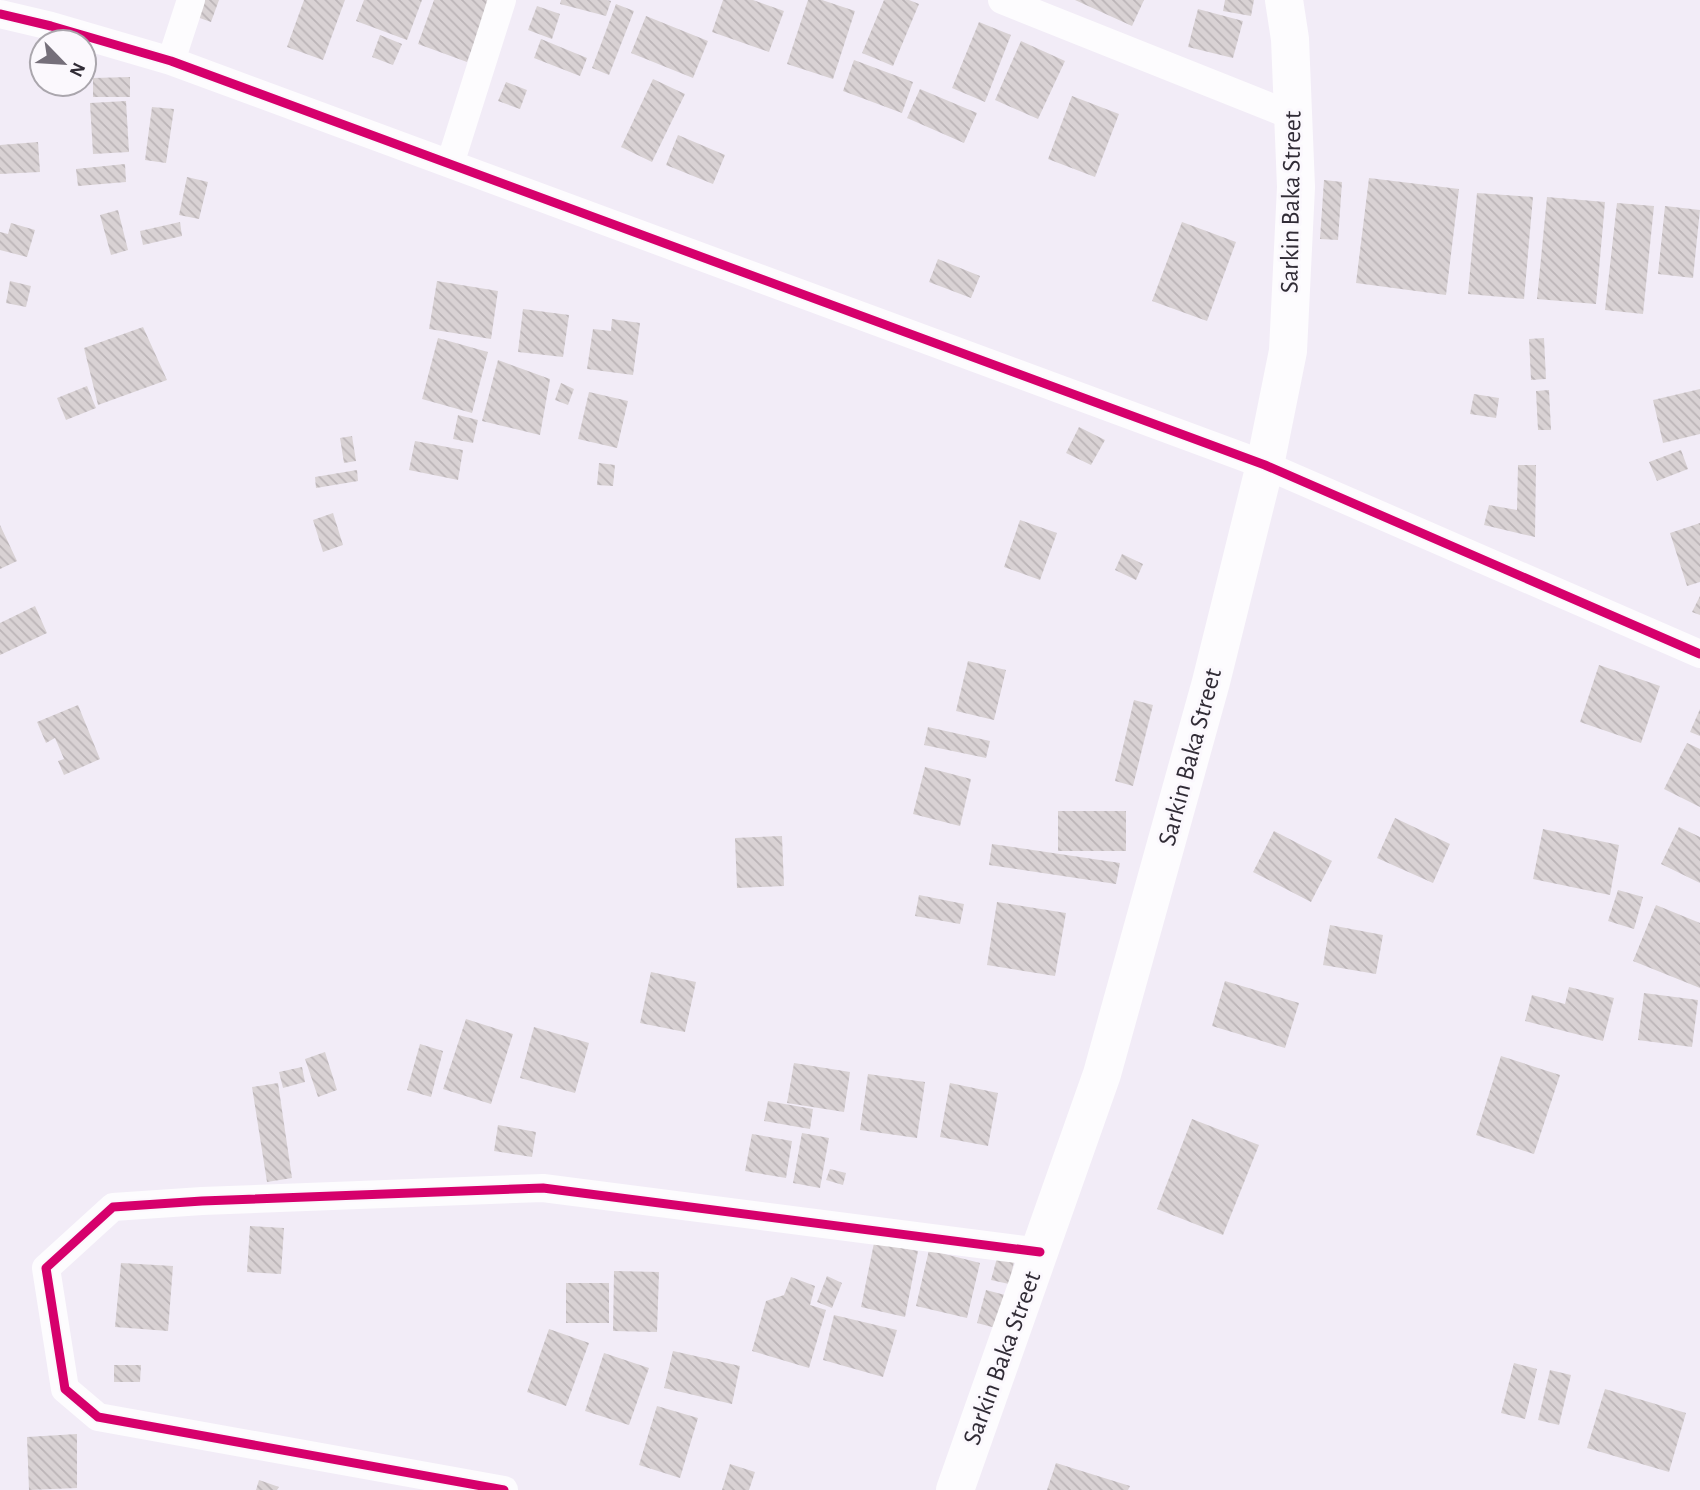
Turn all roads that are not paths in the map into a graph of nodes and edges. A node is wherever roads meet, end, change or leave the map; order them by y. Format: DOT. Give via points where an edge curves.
graph roads {
  1 [pos="191,0"];
  2 [pos="502,0"];
  3 [pos="1002,0"];
  4 [pos="1284,0"];
  5 [pos="0,14"];
  6 [pos="171,61"];
  7 [pos="1293,116"];
  8 [pos="450,164"];
  9 [pos="1265,465"];
  10 [pos="1700,654"];
  11 [pos="1040,1252"];
  12 [pos="504,1490"];
  13 [pos="956,1490"];
  1 -- 6 [label="street"];
  2 -- 8 [label="street"];
  3 -- 7 [label="street"];
  4 -- 7 [label="street, Sarkin Baka Street"];
  5 -- 6 [label="street"];
  6 -- 8 [label="street"];
  7 -- 9 [label="street, Sarkin Baka Street" via="1296,187 1288,351"];
  8 -- 9 [label="street"];
  9 -- 10 [label="street"];
  9 -- 11 [label="street, Sarkin Baka Street" via="1211,682 1102,1074"];
  11 -- 12 [label="street" via="543,1188 113,1207 46,1268 65,1390 98,1417"];
  11 -- 13 [label="street, Sarkin Baka Street"];
}
